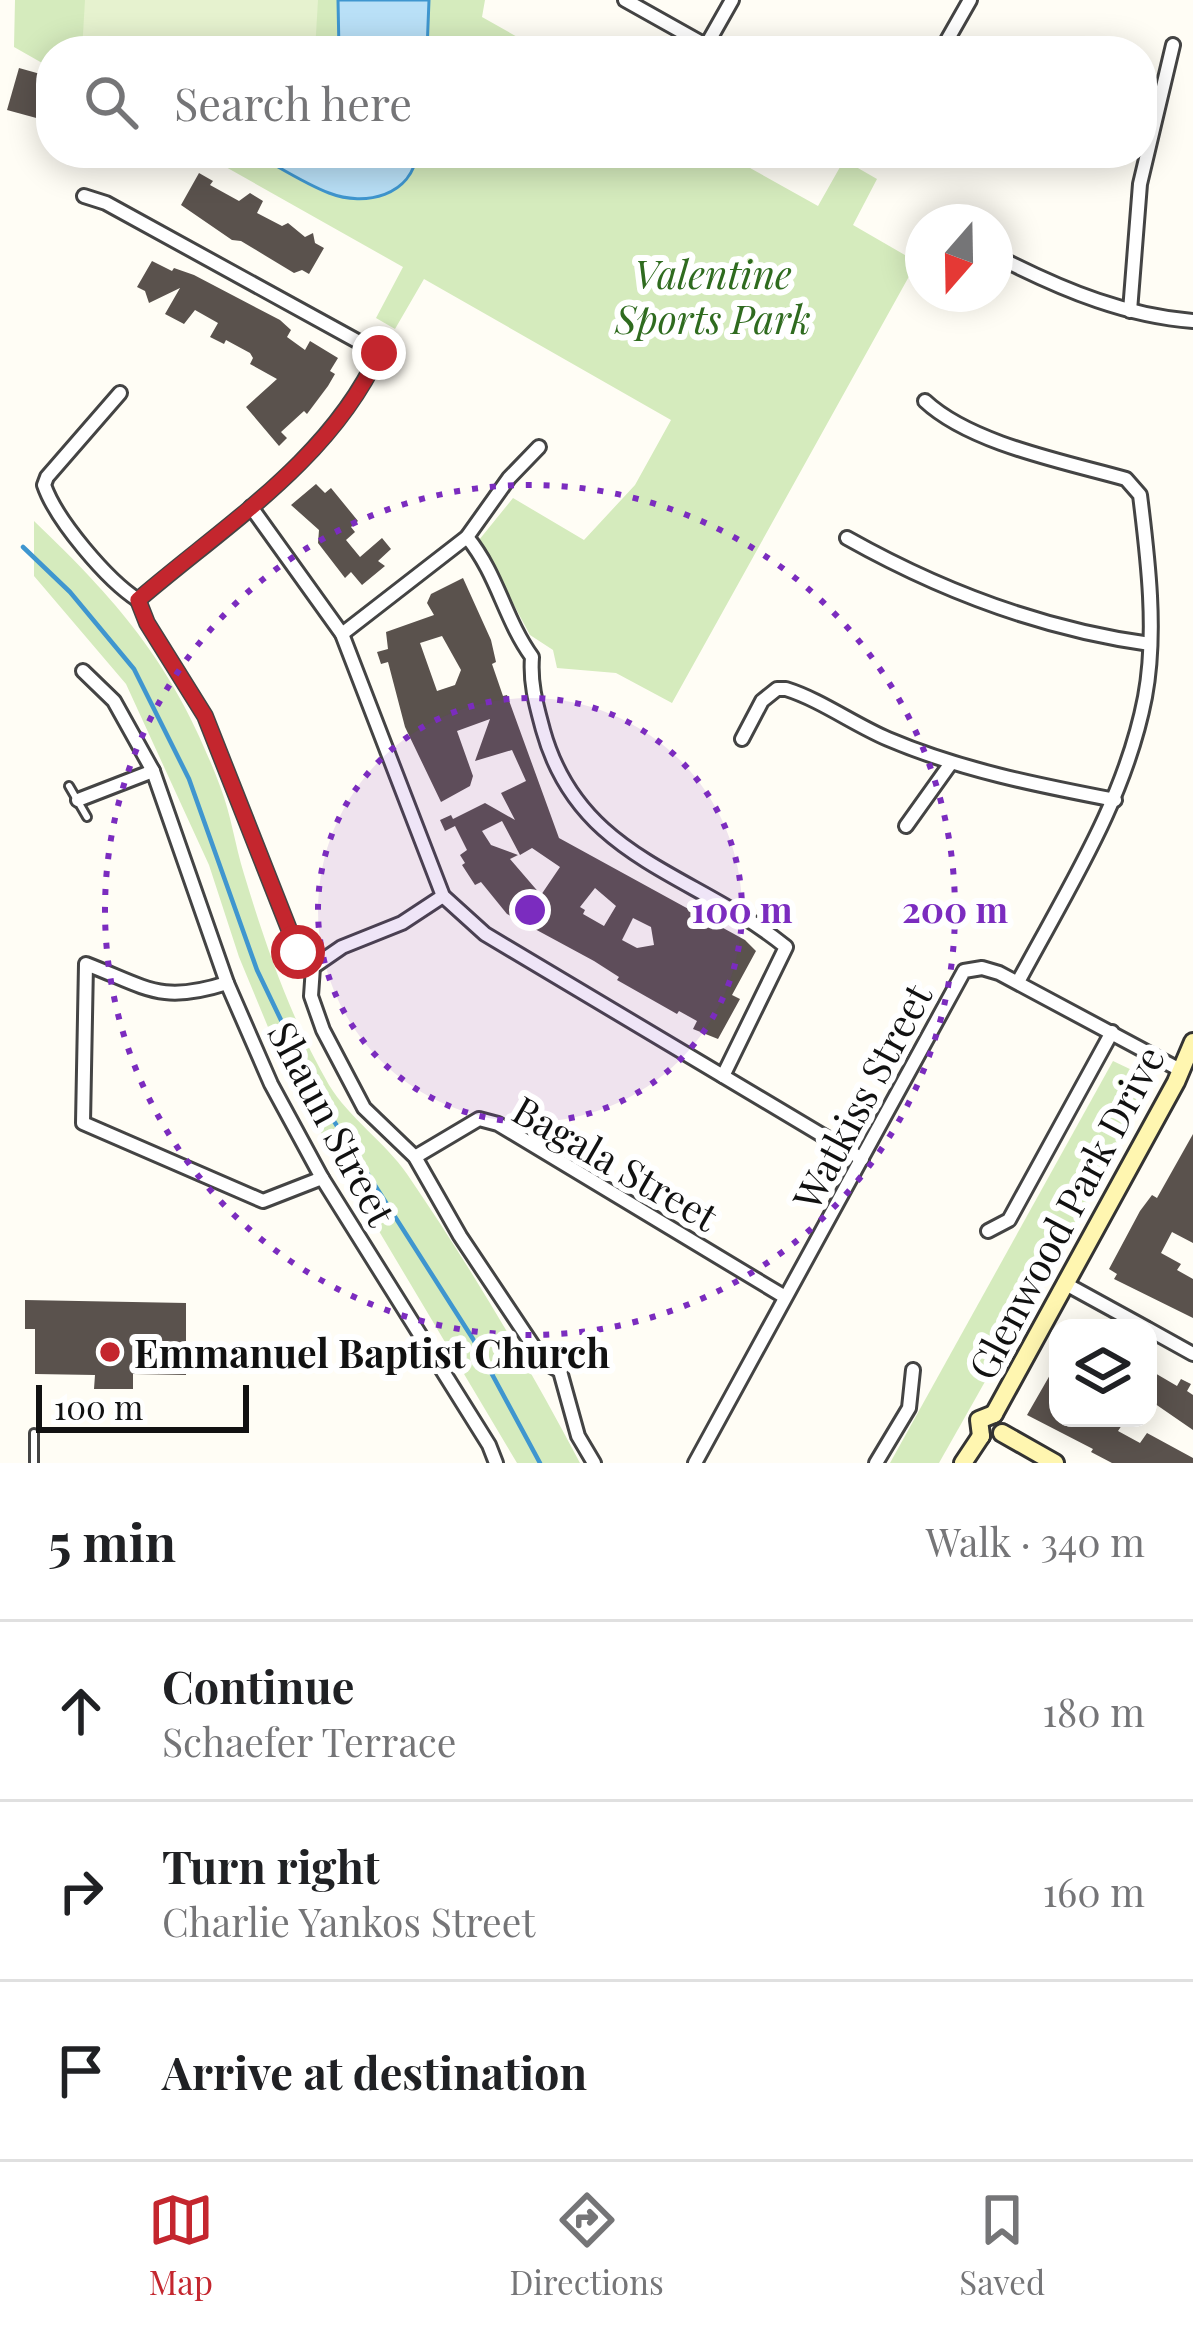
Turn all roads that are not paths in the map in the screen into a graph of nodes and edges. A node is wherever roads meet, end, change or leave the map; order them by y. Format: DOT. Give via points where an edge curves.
graph roads {
  1 [pos="625,0"];
  2 [pos="732,0"];
  3 [pos="970,0"];
  4 [pos="690,36"];
  5 [pos="716,36"];
  6 [pos="950,36"];
  7 [pos="1173,45"];
  8 [pos="1157,102"];
  9 [pos="1143,168"];
  10 [pos="85,196"];
  11 [pos="1013,264"];
  12 [pos="1130,310"];
  13 [pos="1193,321"];
  14 [pos="120,392"];
  15 [pos="926,401"];
  16 [pos="539,447"];
  17 [pos="251,507"];
  18 [pos="467,537"];
  19 [pos="847,538"];
  20 [pos="138,600"];
  21 [pos="342,634"];
  22 [pos="1150,644"];
  23 [pos="83,671"];
  24 [pos="742,739"];
  25 [pos="950,763"];
  26 [pos="154,771"];
  27 [pos="69,786"];
  28 [pos="78,800"];
  29 [pos="1115,800"];
  30 [pos="87,817"];
  31 [pos="906,826"];
  32 [pos="443,896"];
  33 [pos="313,967"];
  34 [pos="1018,982"];
  35 [pos="227,983"];
  36 [pos="1112,1032"];
  37 [pos="1193,1042"];
  38 [pos="1182,1071"];
  39 [pos="723,1076"];
  40 [pos="415,1157"];
  41 [pos="862,1159"];
  42 [pos="322,1178"];
  43 [pos="988,1231"];
  44 [pos="1064,1283"];
  45 [pos="785,1297"];
  46 [pos="1129,1319"];
  47 [pos="1157,1334"];
  48 [pos="1193,1354"];
  49 [pos="913,1370"];
  50 [pos="994,1414"];
  51 [pos="34,1433"];
  52 [pos="1002,1433"];
  53 [pos="981,1436"];
  54 [pos="34,1463"];
  55 [pos="496,1463"];
  56 [pos="594,1463"];
  57 [pos="694,1463"];
  58 [pos="876,1463"];
  59 [pos="963,1463"];
  60 [pos="1054,1463"];
  1 -- 4 [label="street"];
  2 -- 5 [label="street"];
  3 -- 6 [label="street"];
  7 -- 8 [label="street"];
  9 -- 12 [label="street"];
  10 -- 17 [label="street" via="379,353 322,439"];
  11 -- 12 [label="street"];
  12 -- 13 [label="street"];
  14 -- 20 [label="street" via="44,485 117,587"];
  15 -- 22 [label="street" via="998,440 1126,479 1140,495"];
  16 -- 18 [label="street"];
  17 -- 20 [label="street"];
  17 -- 21 [label="street"];
  18 -- 21 [label="street"];
  18 -- 39 [label="street" via="532,657 530,685 560,779 597,828 786,947"];
  19 -- 22 [label="street" via="1012,614"];
  20 -- 33 [label="street" via="205,716 298,952"];
  21 -- 32 [label="street"];
  22 -- 29 [label="street" via="1145,694"];
  23 -- 26 [label="street, Shaun Street" via="114,700"];
  24 -- 25 [label="street" via="762,701 786,689"];
  25 -- 29 [label="street"];
  25 -- 31 [label="street"];
  26 -- 28 [label="street"];
  26 -- 35 [label="street, Shaun Street"];
  27 -- 28 [label="lane"];
  28 -- 30 [label="lane"];
  29 -- 34 [label="street"];
  32 -- 33 [label="street"];
  32 -- 39 [label="street" via="485,934"];
  33 -- 40 [label="street" via="311,996 322,1030 364,1108"];
  34 -- 36 [label="street, Watkiss Street"];
  34 -- 41 [label="street, Watkiss Street" via="982,968 964,971"];
  35 -- 42 [label="street, Shaun Street"];
  35 -- 42 [label="street" via="167,995 86,964 83,1123 263,1201"];
  36 -- 38 [label="street, Watkiss Street"];
  36 -- 43 [label="street" via="1009,1220"];
  37 -- 38 [label="street, Glenwood Park Drive"];
  38 -- 44 [label="street, Glenwood Park Drive"];
  39 -- 41 [label="street"];
  40 -- 45 [label="street, Bagala Street" via="479,1119 498,1124"];
  40 -- 56 [label="street" via="544,1362 560,1371"];
  41 -- 45 [label="street, Watkiss Street"];
  42 -- 55 [label="street, Shaun Street"];
  44 -- 46 [label="street"];
  44 -- 50 [label="street, Glenwood Park Drive"];
  45 -- 57 [label="street, Watkiss Street"];
  47 -- 48 [label="street"];
  49 -- 58 [label="street" via="909,1408"];
  50 -- 52 [label="street"];
  50 -- 53 [label="street" via="979,1420"];
  51 -- 54 [label="lane"];
  52 -- 53 [label="street"];
  52 -- 60 [label="street"];
  53 -- 59 [label="street, Glenwood Park Drive"];
}
